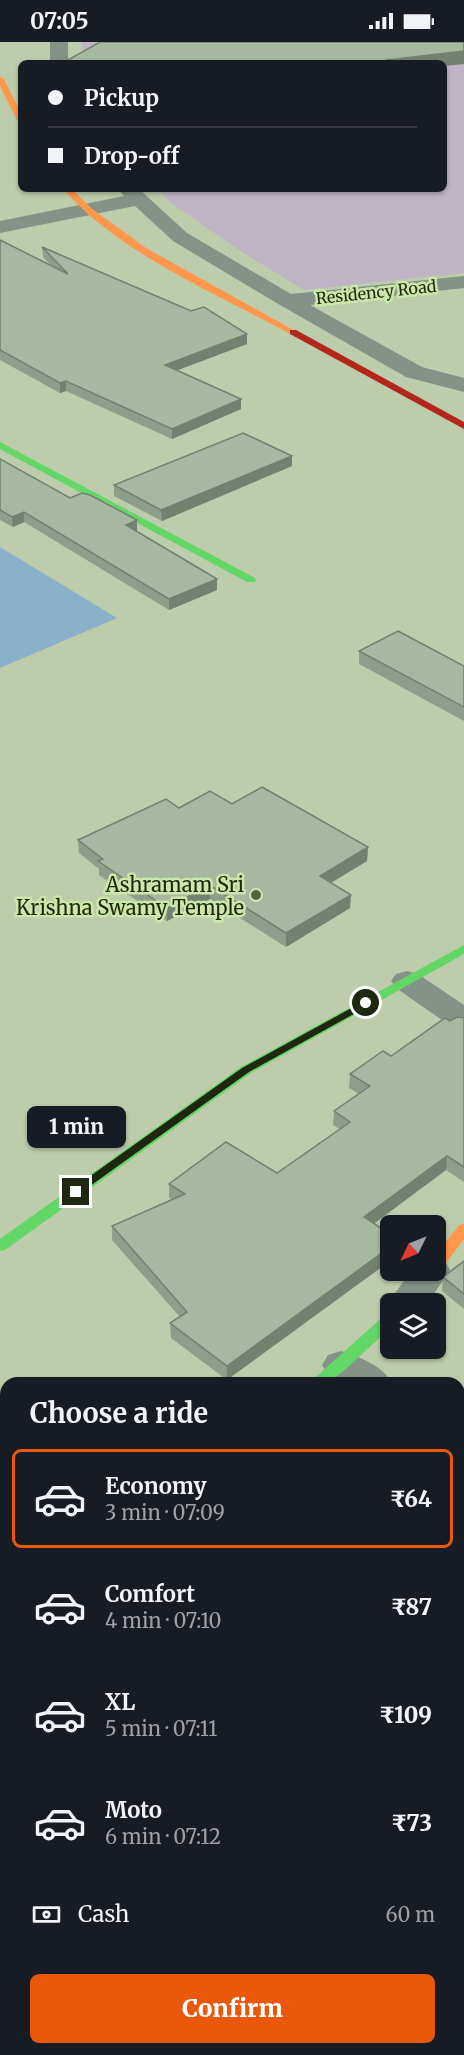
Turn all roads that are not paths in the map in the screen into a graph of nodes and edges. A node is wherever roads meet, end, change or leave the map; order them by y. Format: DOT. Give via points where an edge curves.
graph roads {
  1 [pos="59,42"];
  2 [pos="59,60"];
  3 [pos="0,79"];
  4 [pos="18,114"];
  5 [pos="70,192"];
  6 [pos="133,194"];
  7 [pos="85,209"];
  8 [pos="0,227"];
  9 [pos="464,282"];
  10 [pos="287,301"];
  11 [pos="464,385"];
  12 [pos="464,426"];
  13 [pos="0,445"];
  14 [pos="251,580"];
  15 [pos="464,949"];
  16 [pos="406,981"];
  17 [pos="464,1020"];
  18 [pos="464,1229"];
  19 [pos="0,1246"];
  20 [pos="446,1253"];
  21 [pos="424,1281"];
  22 [pos="415,1293"];
  23 [pos="380,1332"];
  24 [pos="344,1377"];
  1 -- 2 [label="street"];
  3 -- 4 [label="street"];
  5 -- 7 [label="street"];
  6 -- 7 [label="street"];
  6 -- 10 [label="street" via="180,237"];
  7 -- 8 [label="street"];
  7 -- 12 [label="street" via="157,256"];
  9 -- 10 [label="street, Residency Road"];
  10 -- 11 [label="street" via="414,372"];
  13 -- 14 [label="street"];
  15 -- 16 [label="street"];
  16 -- 17 [label="street"];
  16 -- 19 [label="street" via="246,1070"];
  18 -- 20 [label="street"];
  21 -- 22 [label="street"];
  23 -- 24 [label="street"];
}
